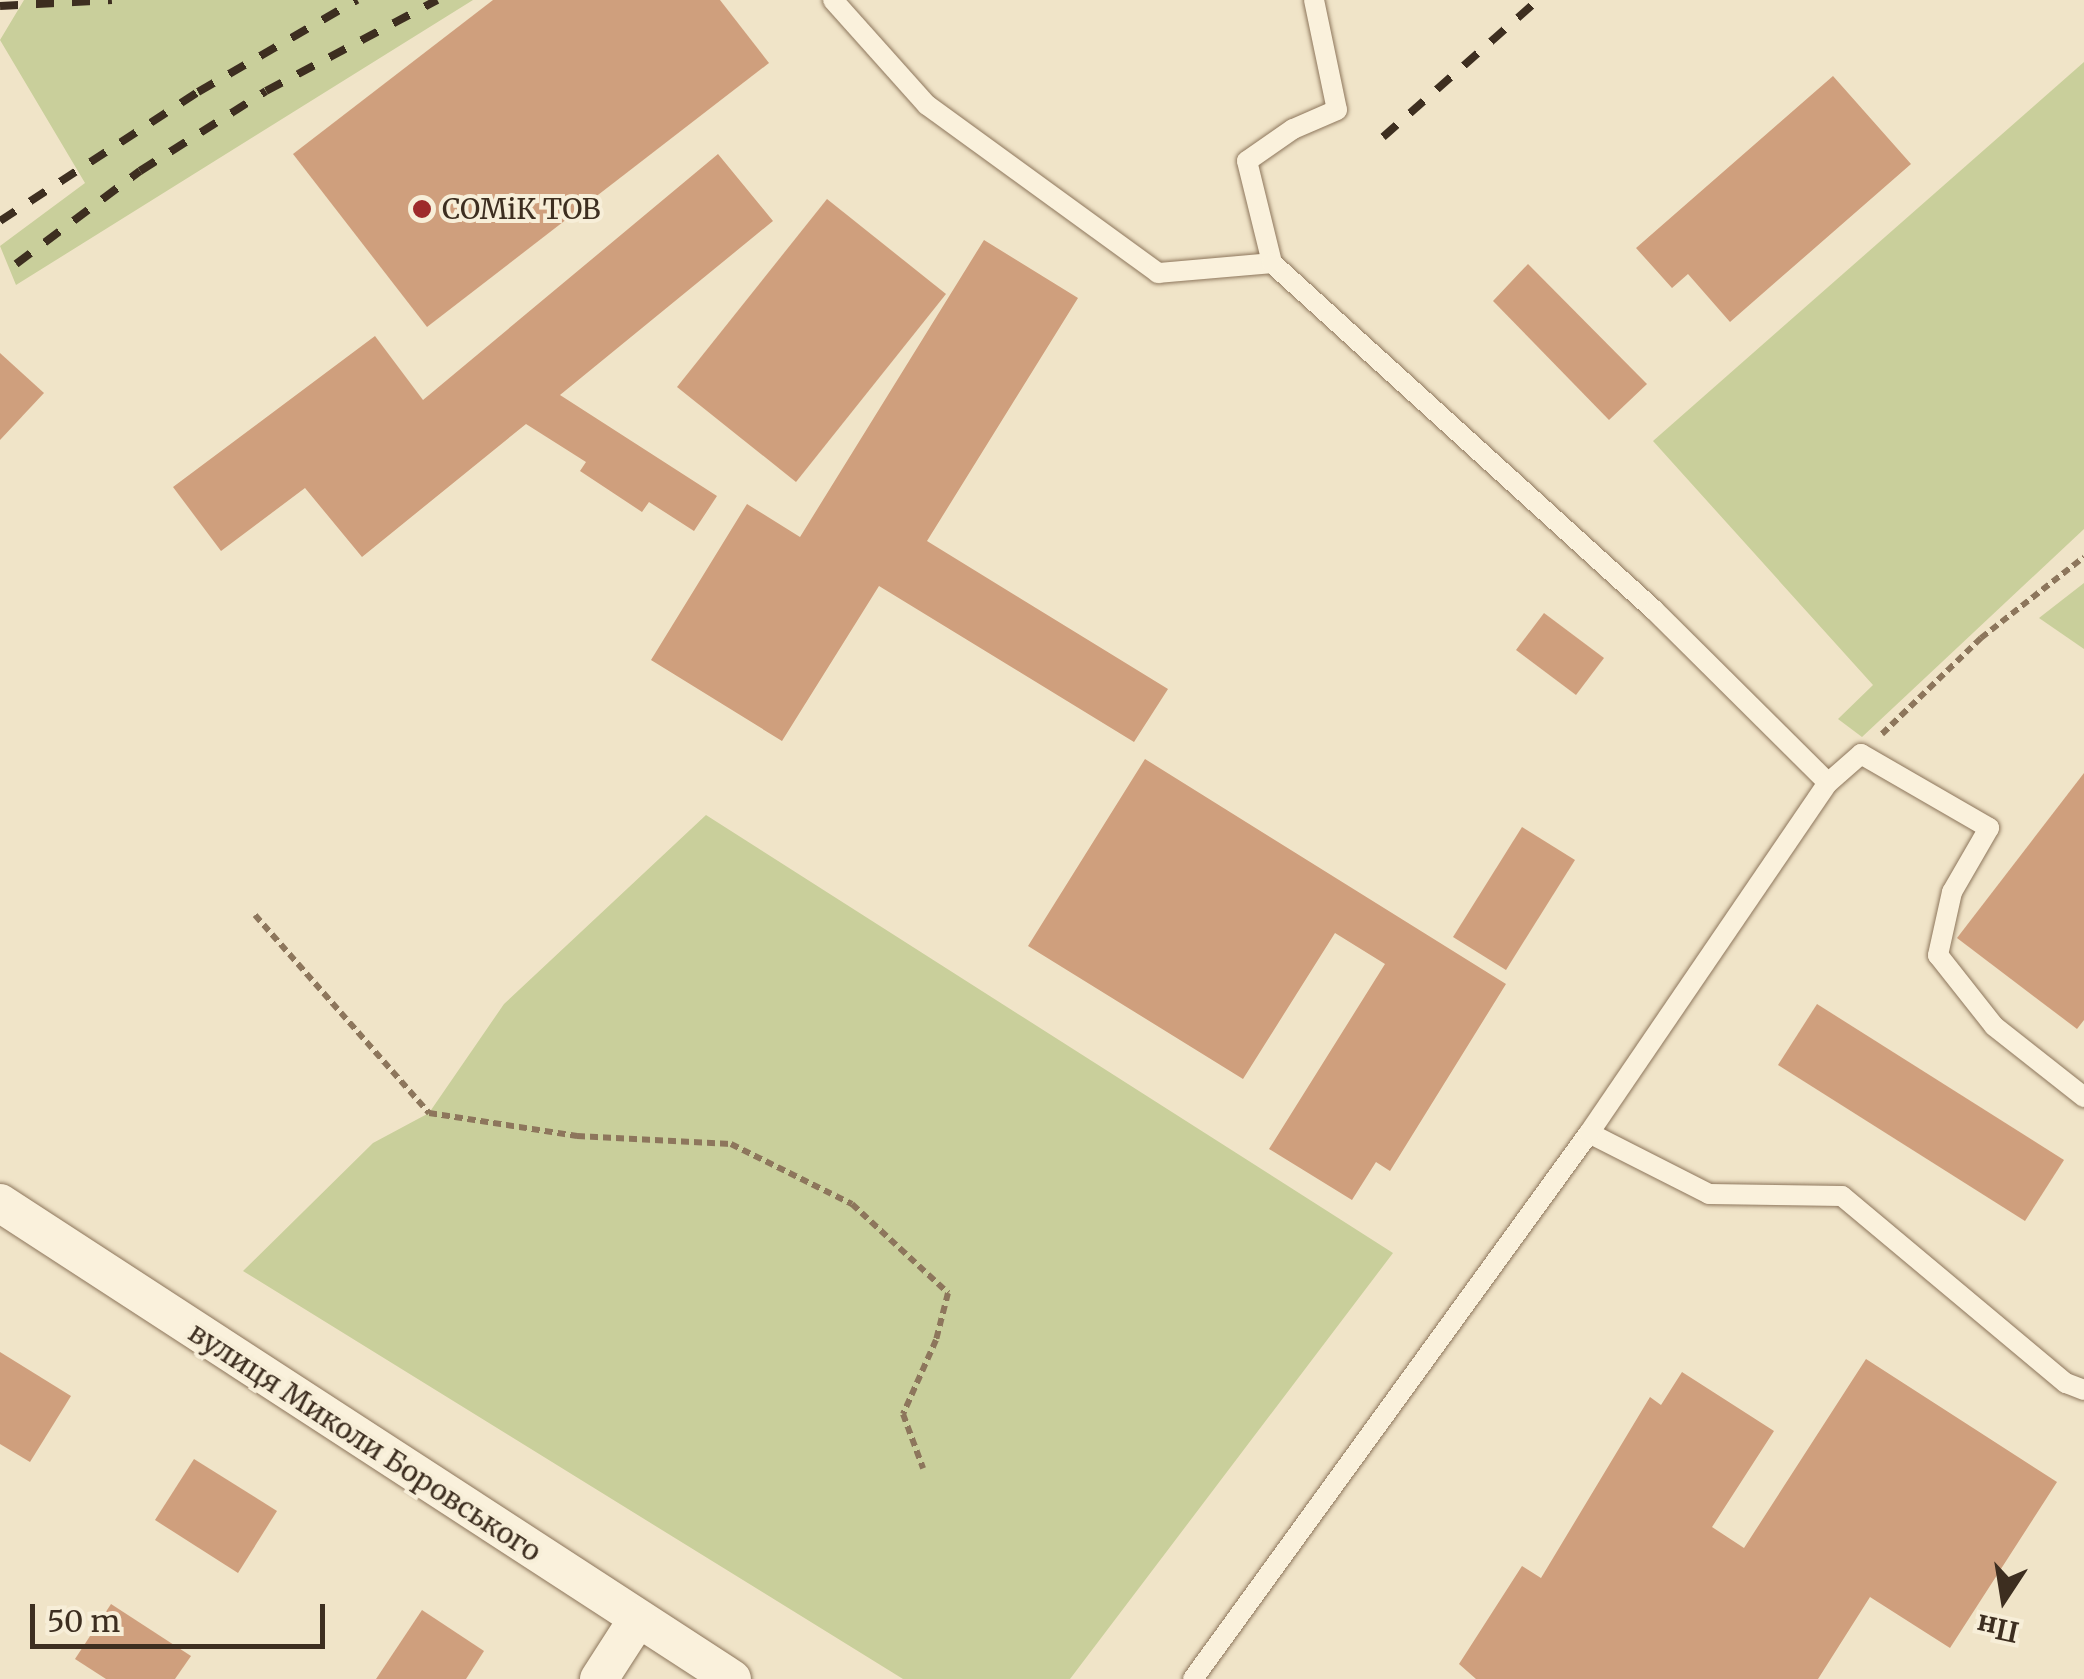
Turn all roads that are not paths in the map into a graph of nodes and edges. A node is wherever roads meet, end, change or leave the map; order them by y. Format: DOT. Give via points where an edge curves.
graph roads {
  1 [pos="833,0"];
  2 [pos="1314,0"];
  3 [pos="1272,263"];
  4 [pos="1828,783"];
  5 [pos="2084,1096"];
  6 [pos="1589,1133"];
  7 [pos="0,1203"];
  8 [pos="2084,1390"];
  9 [pos="637,1620"];
  10 [pos="599,1679"];
  11 [pos="732,1679"];
  12 [pos="1192,1679"];
  1 -- 3 [label="lane" via="926,104 1158,273"];
  2 -- 3 [label="lane" via="1337,110 1293,128 1248,161"];
  3 -- 4 [label="lane" via="1654,610"];
  4 -- 5 [label="lane" via="1861,754 1990,828 1952,892 1938,955 1994,1026"];
  4 -- 6 [label="lane"];
  6 -- 8 [label="lane" via="1709,1194 1842,1196 2066,1383"];
  6 -- 12 [label="lane"];
  7 -- 9 [label="street, вулиця Миколи Боровського"];
  9 -- 10 [label="street"];
  9 -- 11 [label="street, вулиця Миколи Боровського"];
}
